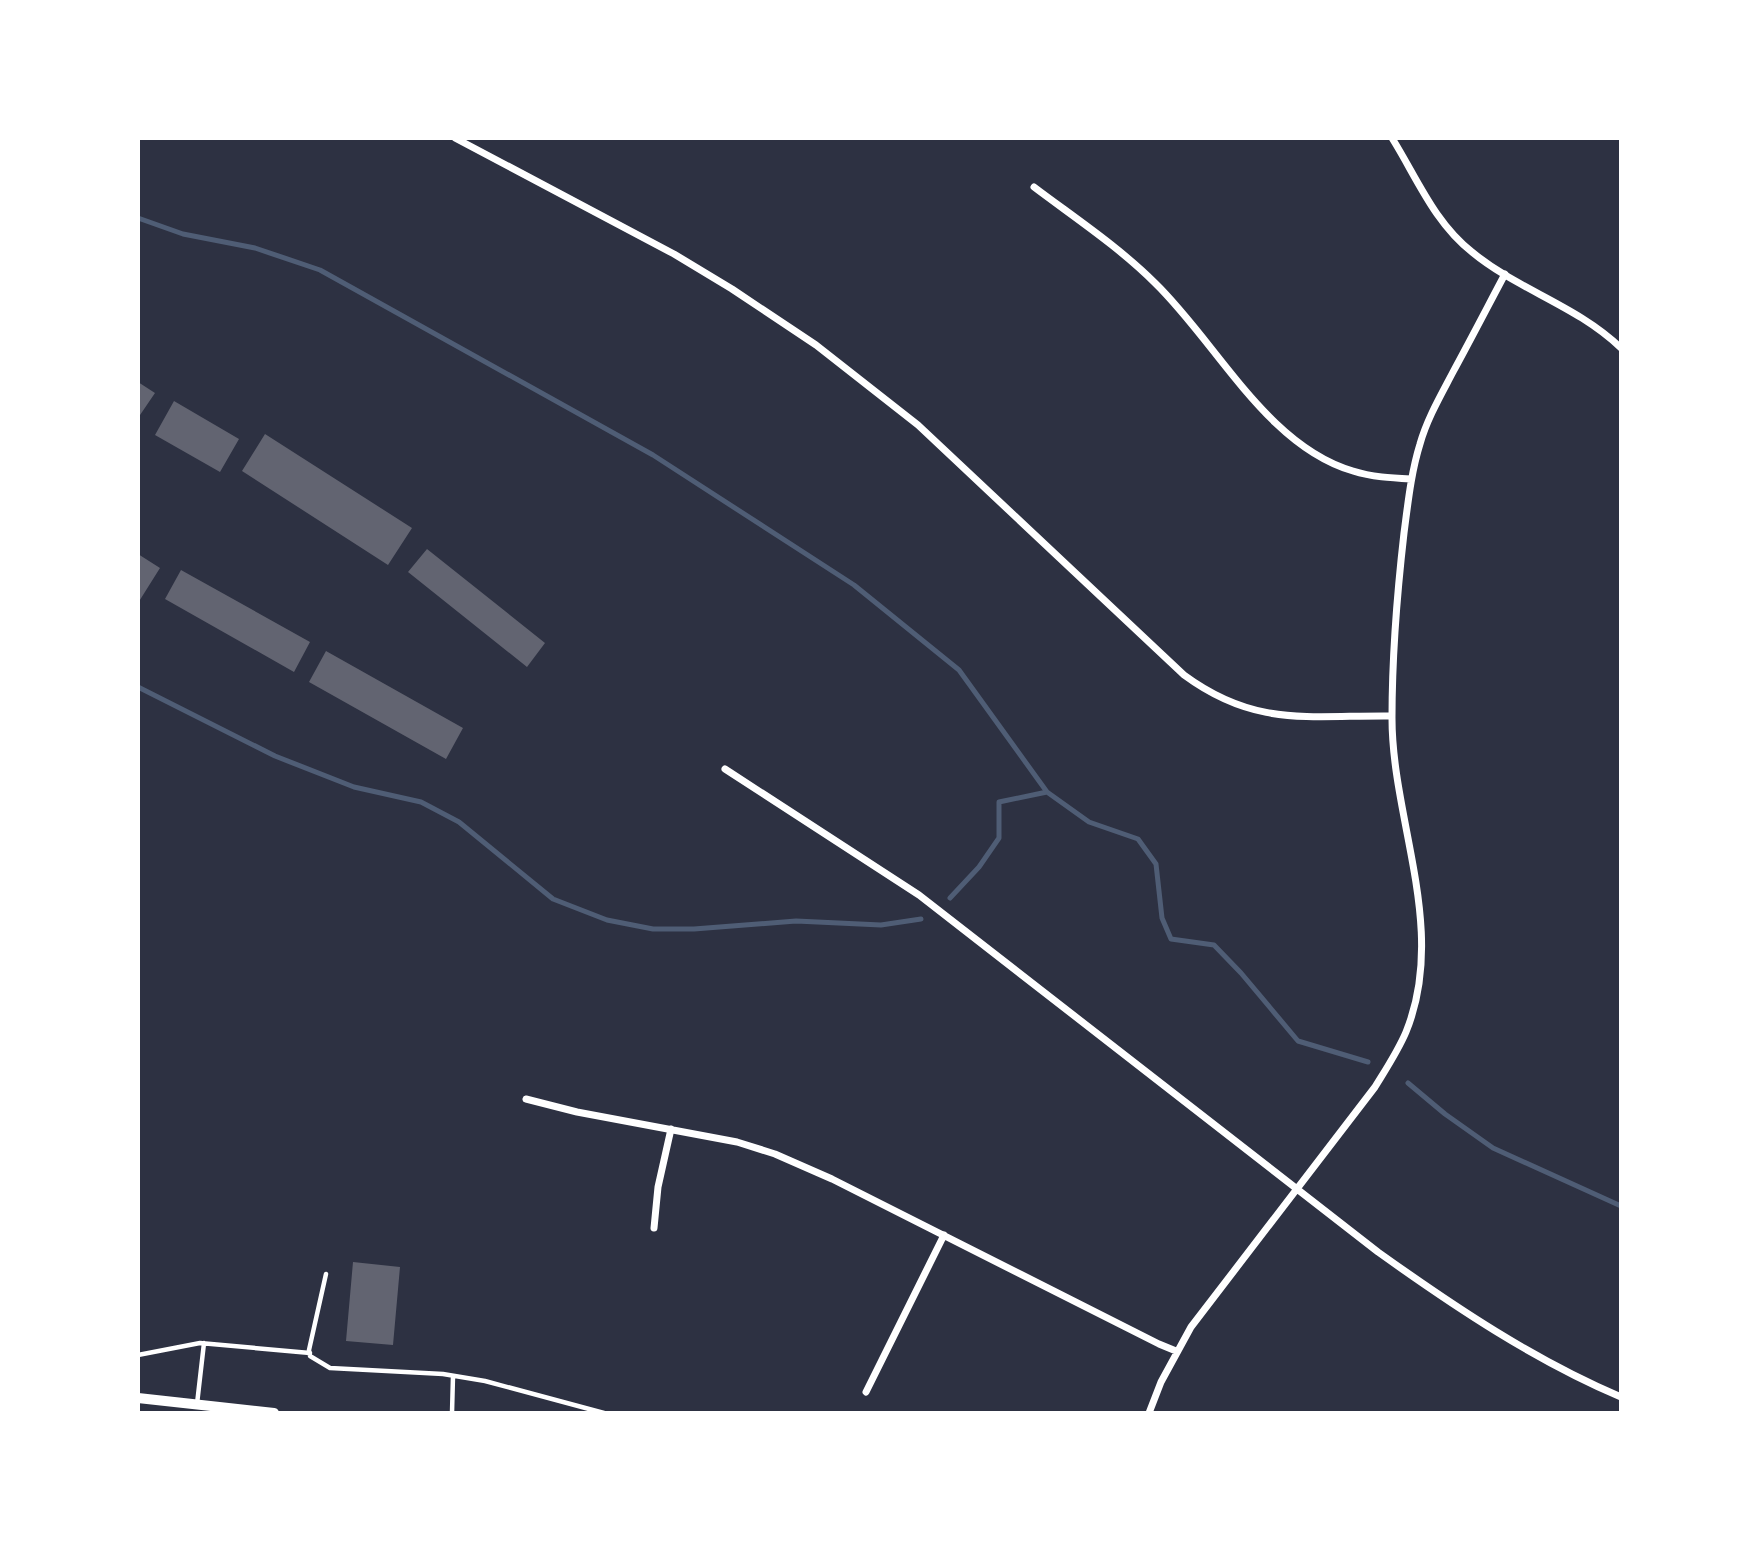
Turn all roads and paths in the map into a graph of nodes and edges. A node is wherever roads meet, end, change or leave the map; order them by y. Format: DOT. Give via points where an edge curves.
graph roads {
  1 [pos="454,138"];
  2 [pos="1392,138"];
  3 [pos="1034,187"];
  4 [pos="1505,274"];
  5 [pos="1621,348"];
  6 [pos="1411,479"];
  7 [pos="1392,716"];
  8 [pos="725,769"];
  9 [pos="526,1099"];
  10 [pos="671,1129"];
  11 [pos="1296,1188"];
  12 [pos="654,1228"];
  13 [pos="944,1235"];
  14 [pos="326,1274"];
  15 [pos="204,1343"];
  16 [pos="1177,1351"];
  17 [pos="310,1353"];
  18 [pos="138,1355"];
  19 [pos="453,1376"];
  20 [pos="866,1392"];
  21 [pos="1621,1397"];
  22 [pos="138,1398"];
  23 [pos="197,1405"];
  24 [pos="274,1413"];
  25 [pos="452,1413"];
  26 [pos="604,1413"];
  27 [pos="1149,1413"];
  1 -- 7 [label="street" via="674,254 816,345 918,425 1205,691 1269,714"];
  2 -- 4 [label="street" via="1445,226 1474,254"];
  3 -- 6 [label="street" via="1156,283 1259,406 1300,444 1354,472"];
  4 -- 5 [label="street" via="1583,317"];
  4 -- 6 [label="street" via="1441,396 1420,442"];
  6 -- 7 [label="street" via="1399,580"];
  7 -- 11 [label="street" via="1393,752 1420,922 1417,994 1399,1049"];
  8 -- 11 [label="street" via="919,895"];
  9 -- 10 [label="street"];
  10 -- 12 [label="street"];
  10 -- 13 [label="street" via="775,1154"];
  11 -- 16 [label="street" via="1217,1290"];
  11 -- 21 [label="street" via="1457,1308"];
  13 -- 16 [label="street"];
  13 -- 20 [label="street"];
  14 -- 17 [label="lane"];
  15 -- 17 [label="lane"];
  15 -- 18 [label="lane"];
  15 -- 23 [label="lane"];
  16 -- 27 [label="street"];
  17 -- 19 [label="lane" via="330,1368"];
  19 -- 25 [label="lane"];
  19 -- 26 [label="lane"];
  22 -- 23 [label="street"];
  23 -- 24 [label="street"];
}
